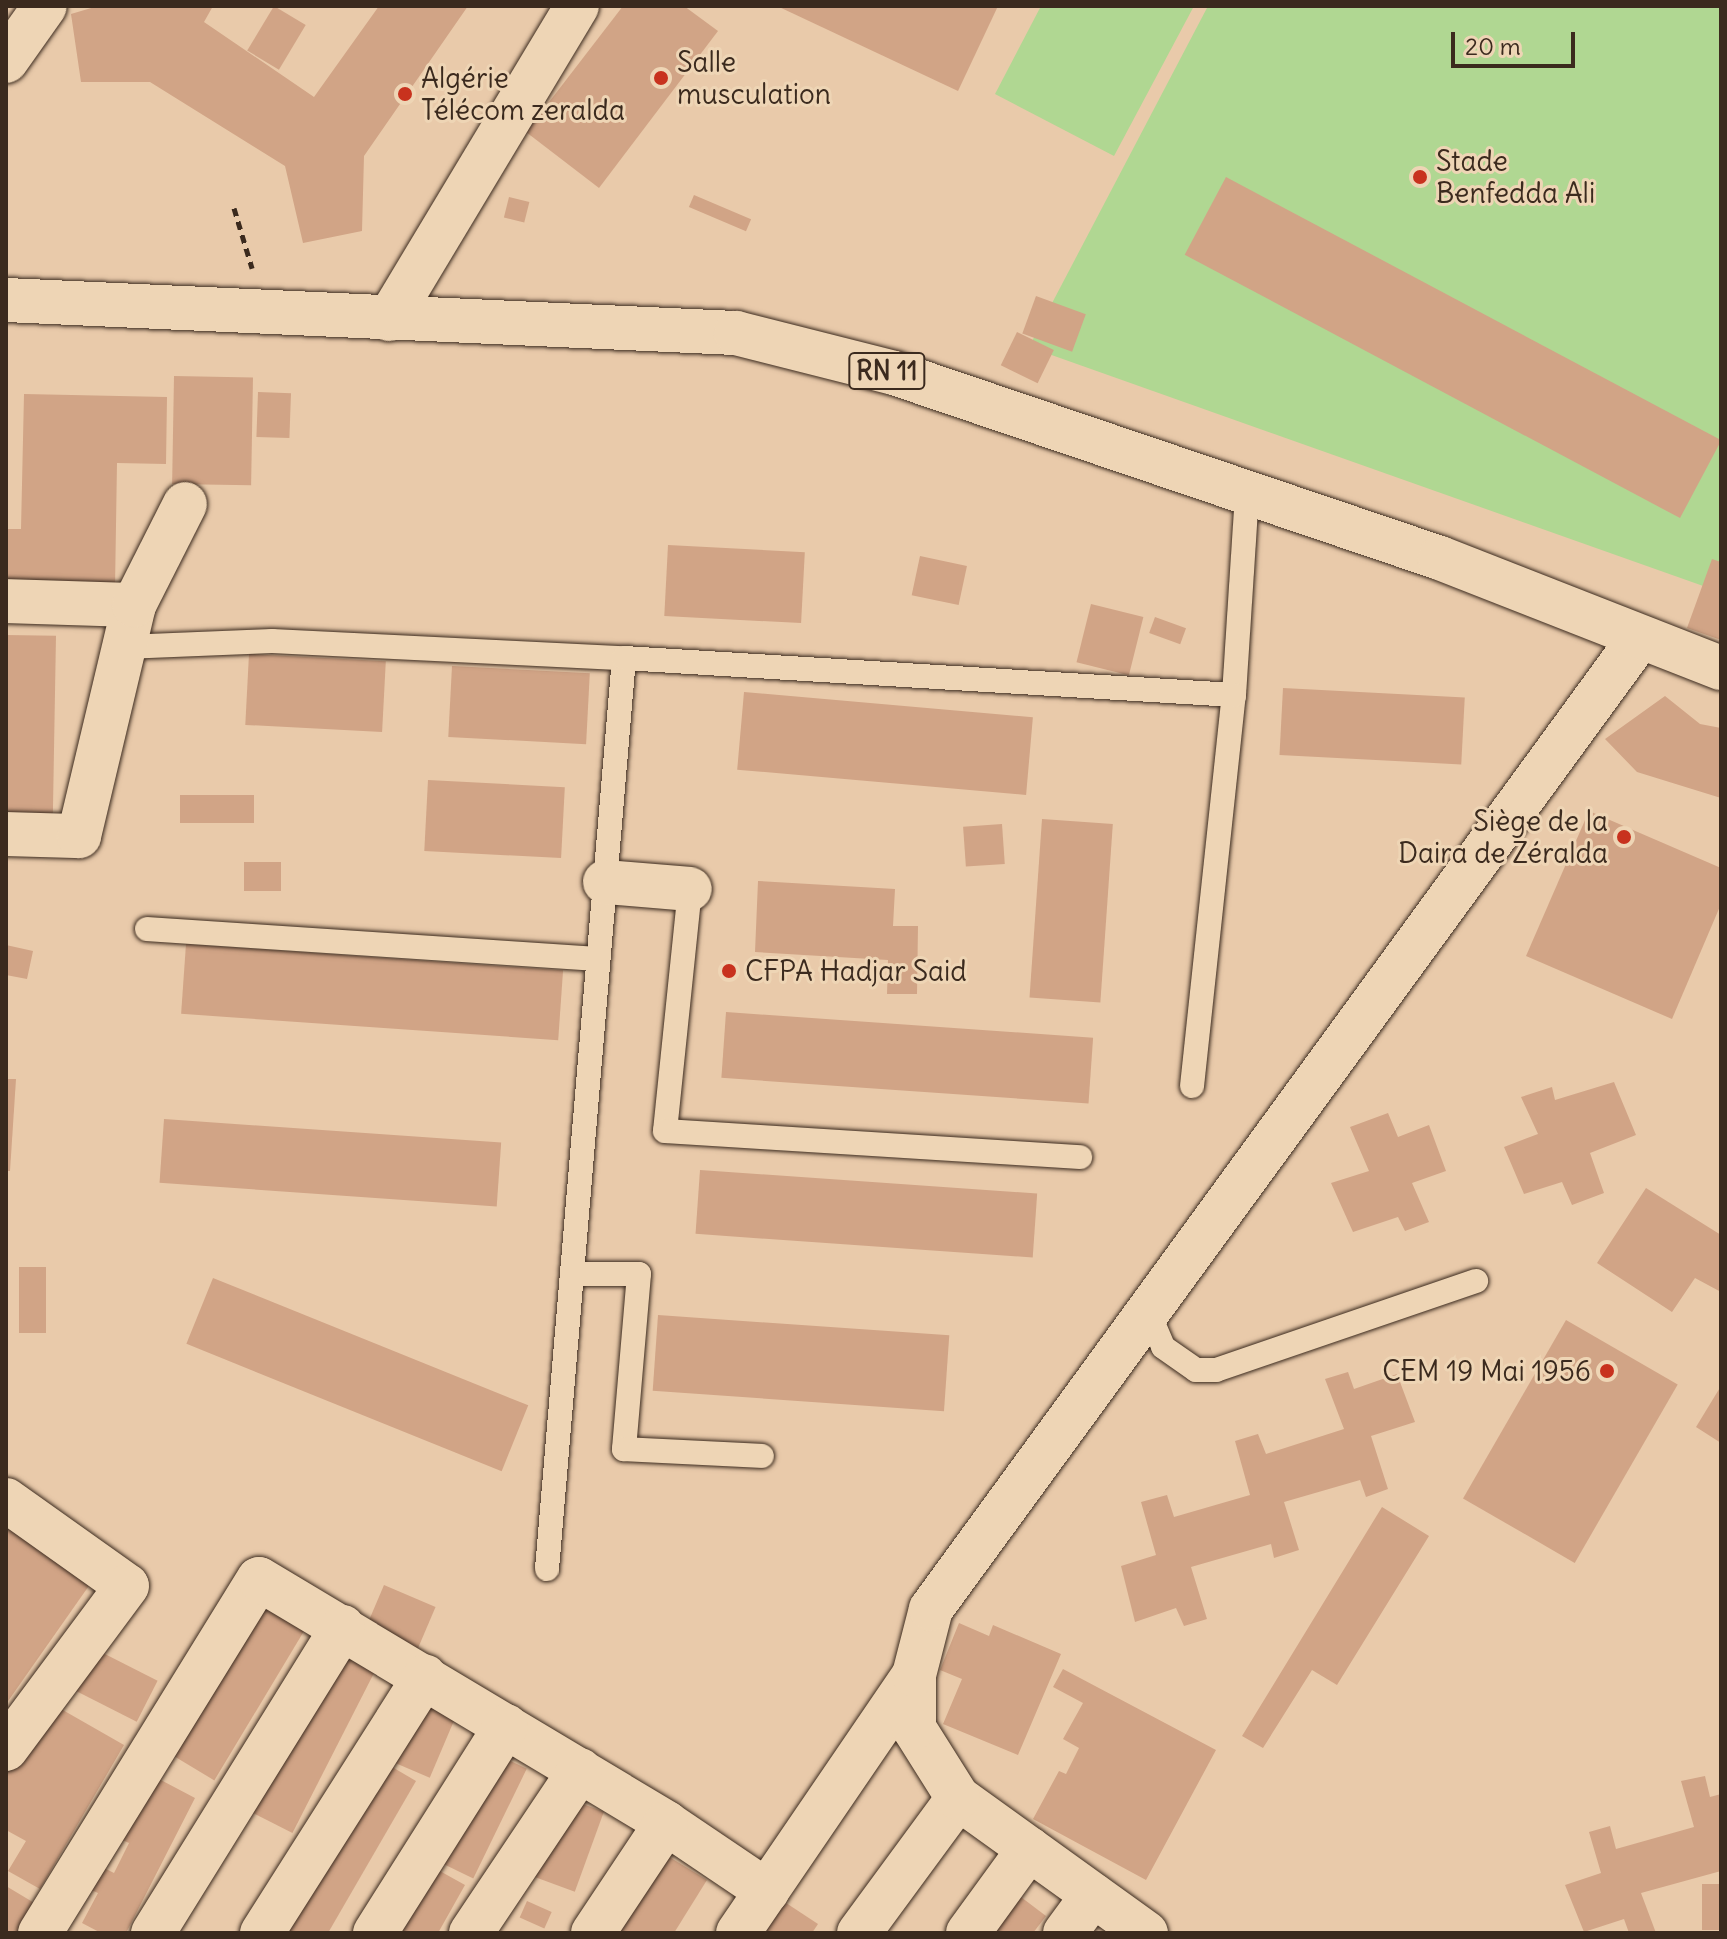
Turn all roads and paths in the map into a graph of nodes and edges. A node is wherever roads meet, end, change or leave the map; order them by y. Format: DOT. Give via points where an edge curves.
graph roads {
  1 [pos="45,6"];
  2 [pos="577,6"];
  3 [pos="6,61"];
  4 [pos="6,300"];
  5 [pos="389,319"];
  6 [pos="1247,492"];
  7 [pos="185,504"];
  8 [pos="6,601"];
  9 [pos="134,605"];
  10 [pos="1638,640"];
  11 [pos="124,647"];
  12 [pos="624,658"];
  13 [pos="1721,668"];
  14 [pos="1234,695"];
  15 [pos="6,834"];
  16 [pos="605,882"];
  17 [pos="690,889"];
  18 [pos="147,929"];
  19 [pos="597,959"];
  20 [pos="1192,1086"];
  21 [pos="1080,1157"];
  22 [pos="572,1274"];
  23 [pos="1476,1281"];
  24 [pos="1148,1311"];
  25 [pos="762,1456"];
  26 [pos="6,1500"];
  27 [pos="547,1569"];
  28 [pos="343,1627"];
  29 [pos="914,1675"];
  30 [pos="425,1676"];
  31 [pos="506,1726"];
  32 [pos="6,1749"];
  33 [pos="580,1770"];
  34 [pos="958,1798"];
  35 [pos="666,1823"];
  36 [pos="1029,1849"];
  37 [pos="767,1891"];
  38 [pos="1093,1895"];
  39 [pos="1142,1932"];
  40 [pos="40,1933"];
  41 [pos="153,1933"];
  42 [pos="262,1933"];
  43 [pos="375,1933"];
  44 [pos="471,1933"];
  45 [pos="593,1933"];
  46 [pos="738,1933"];
  47 [pos="859,1933"];
  48 [pos="968,1933"];
  49 [pos="1065,1933"];
  1 -- 3 [label="street"];
  2 -- 5 [label="street"];
  4 -- 5 [label="street, RN 11"];
  5 -- 6 [label="street, RN 11" via="736,333 894,373"];
  6 -- 10 [label="street, RN 11" via="1440,558"];
  6 -- 14 [label="lane"];
  7 -- 9 [label="street"];
  8 -- 9 [label="street"];
  9 -- 11 [label="street"];
  10 -- 13 [label="street, RN 11"];
  10 -- 24 [label="street"];
  11 -- 12 [label="lane" via="272,641"];
  11 -- 15 [label="street" via="79,836"];
  12 -- 14 [label="lane"];
  12 -- 16 [label="lane"];
  14 -- 20 [label="lane"];
  16 -- 17 [label="street"];
  16 -- 19 [label="lane"];
  17 -- 21 [label="lane" via="665,1131"];
  18 -- 19 [label="lane"];
  19 -- 22 [label="lane"];
  22 -- 25 [label="lane" via="639,1274 624,1449"];
  22 -- 27 [label="lane"];
  23 -- 24 [label="lane" via="1216,1370 1196,1370 1172,1355"];
  24 -- 29 [label="street" via="931,1609"];
  26 -- 32 [label="street" via="127,1586"];
  28 -- 30 [label="street"];
  28 -- 40 [label="street" via="259,1579"];
  28 -- 41 [label="street"];
  29 -- 34 [label="street" via="914,1728"];
  29 -- 37 [label="street"];
  30 -- 31 [label="street"];
  30 -- 42 [label="street"];
  31 -- 33 [label="street"];
  31 -- 43 [label="street"];
  33 -- 35 [label="street"];
  33 -- 44 [label="street"];
  34 -- 36 [label="street"];
  34 -- 47 [label="street"];
  35 -- 37 [label="street"];
  35 -- 45 [label="street"];
  36 -- 38 [label="street"];
  36 -- 48 [label="street"];
  37 -- 46 [label="street"];
  38 -- 39 [label="street"];
  38 -- 49 [label="street"];
}
